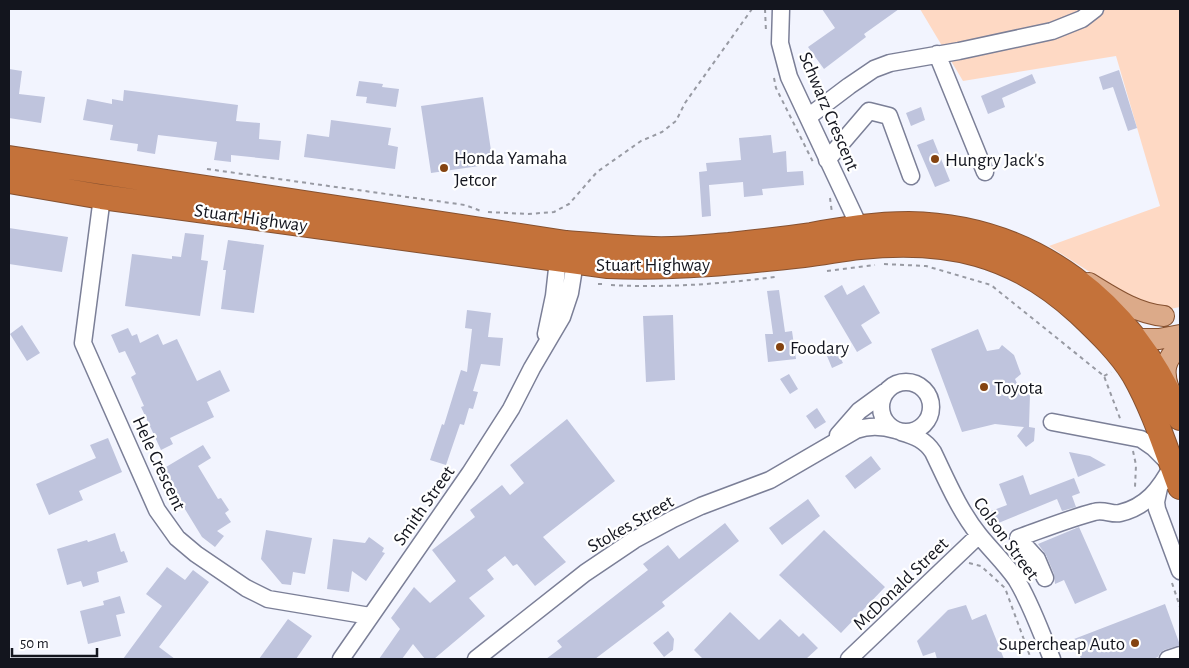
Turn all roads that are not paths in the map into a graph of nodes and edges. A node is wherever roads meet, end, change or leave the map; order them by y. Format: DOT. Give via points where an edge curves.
graph roads {
  1 [pos="781,9"];
  2 [pos="1095,9"];
  3 [pos="937,54"];
  4 [pos="808,118"];
  5 [pos="9,158"];
  6 [pos="827,160"];
  7 [pos="985,172"];
  8 [pos="911,176"];
  9 [pos="9,181"];
  10 [pos="104,185"];
  11 [pos="859,237"];
  12 [pos="567,252"];
  13 [pos="1052,263"];
  14 [pos="1172,317"];
  15 [pos="1092,325"];
  16 [pos="1180,335"];
  17 [pos="1130,336"];
  18 [pos="1180,348"];
  19 [pos="1130,369"];
  20 [pos="885,392"];
  21 [pos="1171,396"];
  22 [pos="931,406"];
  23 [pos="1180,418"];
  24 [pos="1052,422"];
  25 [pos="899,431"];
  26 [pos="821,449"];
  27 [pos="941,468"];
  28 [pos="1171,480"];
  29 [pos="979,535"];
  30 [pos="1037,558"];
  31 [pos="1175,574"];
  32 [pos="1045,578"];
  33 [pos="1016,580"];
  34 [pos="370,616"];
  35 [pos="1180,655"];
  36 [pos="340,659"];
  37 [pos="476,659"];
  38 [pos="849,659"];
  39 [pos="1052,659"];
  40 [pos="1168,659"];
  1 -- 4 [label="street, Schwarz Crescent" via="780,43 784,60"];
  2 -- 3 [label="street" via="1082,19 1052,31"];
  3 -- 4 [label="street" via="874,69"];
  3 -- 7 [label="street"];
  4 -- 6 [label="street, Schwarz Crescent"];
  5 -- 10 [label="highway, Stuart Highway"];
  6 -- 8 [label="street" via="869,111 890,116"];
  6 -- 11 [label="street, Schwarz Crescent"];
  9 -- 10 [label="highway, Stuart Highway"];
  10 -- 12 [label="highway, Stuart Highway"];
  10 -- 34 [label="street, Hele Crescent" via="83,342 166,524 196,554 268,599"];
  11 -- 12 [label="highway, Stuart Highway" via="731,264 673,267 608,266"];
  11 -- 13 [label="highway, Stuart Highway" via="909,224 958,228 1000,240"];
  11 -- 15 [label="highway, Stuart Highway" via="899,244 930,244 982,254 1041,283"];
  12 -- 34 [label="street, Smith Street" via="573,282 558,323 492,440"];
  13 -- 14 [label="main road" via="1148,314"];
  13 -- 17 [label="highway, Stuart Highway" via="1082,284"];
  14 -- 17 [label="main road" via="1146,319 1134,325"];
  15 -- 17 [label="main road" via="1109,334"];
  15 -- 19 [label="highway, Stuart Highway"];
  16 -- 17 [label="main road" via="1159,339"];
  17 -- 19 [label="main road" via="1127,358"];
  17 -- 21 [label="highway, Stuart Highway" via="1154,364"];
  18 -- 21 [label="main road" via="1169,357 1165,369"];
  19 -- 28 [label="highway, Stuart Highway" via="1149,405"];
  20 -- 22 [label="street" via="900,382 913,382 924,388"];
  20 -- 25 [label="street" via="881,403 882,416 886,423"];
  20 -- 26 [label="street" via="859,411"];
  21 -- 23 [label="highway, Stuart Highway"];
  22 -- 25 [label="street" via="929,417 921,427"];
  22 -- 27 [label="street, Colson Street"];
  24 -- 28 [label="street" via="1142,439 1154,448"];
  25 -- 26 [label="street" via="879,426 864,427"];
  25 -- 27 [label="street, Colson Street" via="924,441"];
  26 -- 37 [label="street, Stokes Street" via="770,480 701,506 634,540 585,573"];
  27 -- 29 [label="street, Colson Street" via="958,505"];
  28 -- 30 [label="street" via="1143,503 1118,514 1100,510 1018,538"];
  28 -- 31 [label="street" via="1156,502"];
  29 -- 33 [label="street, Colson Street"];
  29 -- 38 [label="street, McDonald Street"];
  30 -- 32 [label="street"];
  30 -- 33 [label="street"];
  33 -- 39 [label="street, Colson Street"];
  34 -- 36 [label="street, Smith Street"];
  35 -- 40 [label="street"];
}
